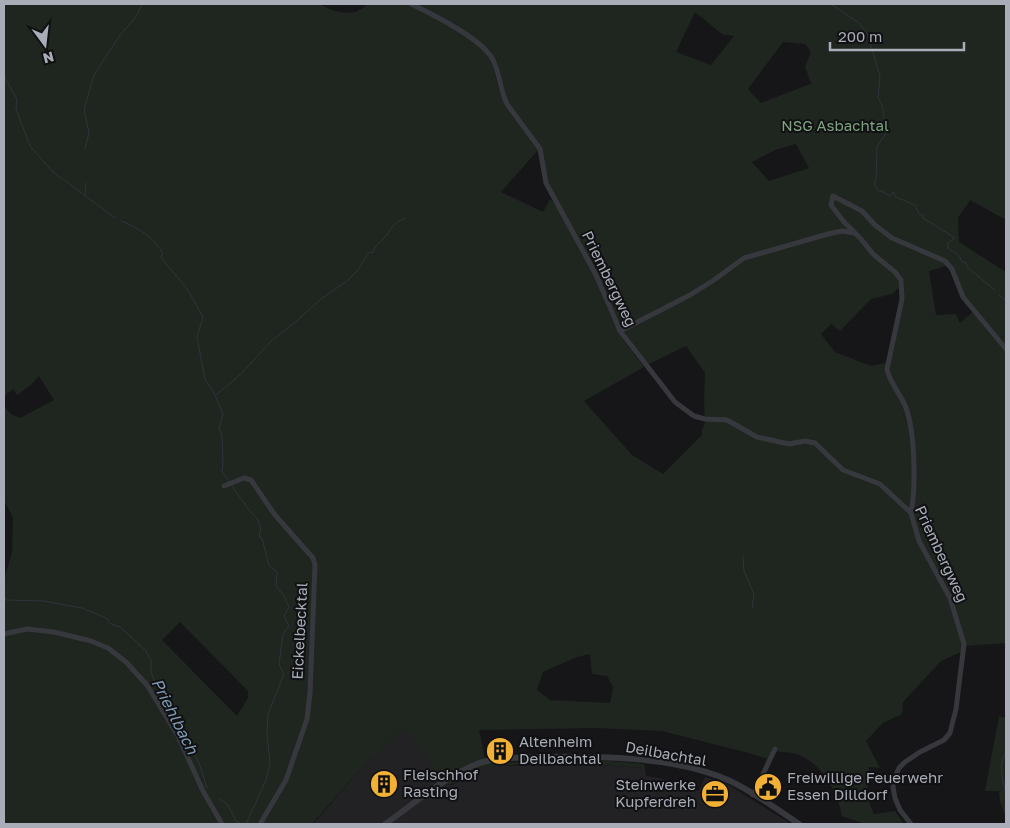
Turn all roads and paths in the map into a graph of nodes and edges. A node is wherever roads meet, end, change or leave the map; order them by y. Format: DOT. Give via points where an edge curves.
graph roads {
  1 [pos="411,4"];
  2 [pos="855,233"];
  3 [pos="620,331"];
  4 [pos="1006,349"];
  5 [pos="224,486"];
  6 [pos="911,513"];
  7 [pos="4,634"];
  8 [pos="775,749"];
  9 [pos="753,795"];
  10 [pos="222,824"];
  11 [pos="260,824"];
  12 [pos="385,824"];
  13 [pos="799,824"];
  14 [pos="911,824"];
  1 -- 3 [label="street, Priembergweg" via="462,32 491,55 503,97 540,149 546,183 598,280"];
  2 -- 3 [label="street" via="828,234 744,258 690,295"];
  2 -- 4 [label="street" via="831,205 833,196 862,211 892,238 945,261 952,269 963,297"];
  2 -- 6 [label="street" via="902,282 902,299 887,369 910,419 914,458"];
  3 -- 6 [label="street, Priembergweg" via="675,402 694,416 727,420 757,437 778,442 815,443 843,470 880,484"];
  5 -- 11 [label="street, Eickelbecktal" via="244,478 251,480 315,565 307,719 286,780"];
  6 -- 14 [label="street, Priembergweg" via="919,541 950,598 964,644 950,733 944,740 905,762 895,777 894,798"];
  7 -- 10 [label="street" via="27,629 54,632 100,645 126,662 147,685 178,736"];
  8 -- 9 [label="street"];
  9 -- 12 [label="street, Deilbachtal" via="715,776 662,763 631,759 508,758 467,768"];
  9 -- 13 [label="street, Deilbachtal"];
}
